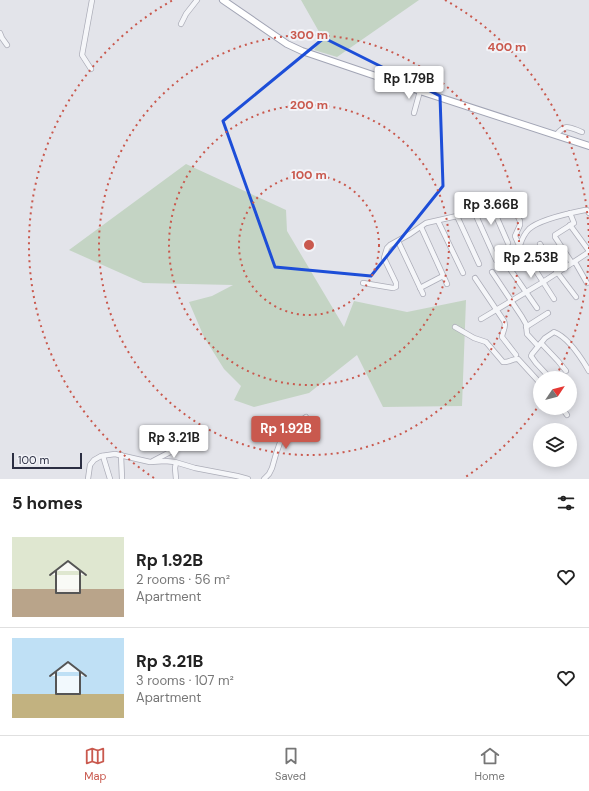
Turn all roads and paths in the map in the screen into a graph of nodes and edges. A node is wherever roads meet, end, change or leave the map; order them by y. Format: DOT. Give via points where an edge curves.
graph roads {
  1 [pos="92,0"];
  2 [pos="197,0"];
  3 [pos="224,0"];
  4 [pos="181,24"];
  5 [pos="0,33"];
  6 [pos="7,45"];
  7 [pos="91,69"];
  8 [pos="420,91"];
  9 [pos="414,113"];
  10 [pos="582,132"];
  11 [pos="556,135"];
  12 [pos="589,146"];
  13 [pos="490,202"];
  14 [pos="473,209"];
  15 [pos="570,213"];
  16 [pos="589,213"];
  17 [pos="457,216"];
  18 [pos="438,221"];
  19 [pos="570,225"];
  20 [pos="420,227"];
  21 [pos="398,241"];
  22 [pos="508,244"];
  23 [pos="519,244"];
  24 [pos="540,244"];
  25 [pos="562,247"];
  26 [pos="589,252"];
  27 [pos="547,256"];
  28 [pos="496,260"];
  29 [pos="574,262"];
  30 [pos="479,264"];
  31 [pos="510,269"];
  32 [pos="492,272"];
  33 [pos="558,272"];
  34 [pos="463,273"];
  35 [pos="443,276"];
  36 [pos="475,278"];
  37 [pos="543,282"];
  38 [pos="363,283"];
  39 [pos="587,283"];
  40 [pos="447,284"];
  41 [pos="420,288"];
  42 [pos="526,292"];
  43 [pos="423,294"];
  44 [pos="576,297"];
  45 [pos="554,299"];
  46 [pos="511,300"];
  47 [pos="537,308"];
  48 [pos="496,310"];
  49 [pos="548,313"];
  50 [pos="481,319"];
  51 [pos="526,327"];
  52 [pos="455,328"];
  53 [pos="539,344"];
  54 [pos="516,355"];
  55 [pos="544,371"];
  56 [pos="566,371"];
  57 [pos="589,371"];
  58 [pos="533,375"];
  59 [pos="306,417"];
  60 [pos="183,436"];
  61 [pos="103,457"];
  62 [pos="120,458"];
  63 [pos="152,462"];
  64 [pos="176,465"];
  65 [pos="88,479"];
  66 [pos="110,479"];
  67 [pos="122,479"];
  68 [pos="176,479"];
  69 [pos="247,479"];
  70 [pos="264,479"];
  1 -- 7 [label="street" via="82,55"];
  2 -- 4 [label="street"];
  3 -- 8 [label="main road" via="287,44 302,51"];
  5 -- 6 [label="street"];
  8 -- 9 [label="street"];
  8 -- 11 [label="main road"];
  10 -- 11 [label="street" via="566,127"];
  11 -- 12 [label="main road"];
  13 -- 14 [label="street"];
  13 -- 22 [label="street"];
  13 -- 23 [label="street" via="509,198 520,221 516,236"];
  14 -- 17 [label="street"];
  14 -- 28 [label="street"];
  15 -- 16 [label="street" via="584,210"];
  15 -- 19 [label="street" via="574,223"];
  15 -- 23 [label="street" via="532,226"];
  17 -- 18 [label="street"];
  17 -- 30 [label="street"];
  18 -- 20 [label="street"];
  18 -- 34 [label="street"];
  19 -- 25 [label="street" via="554,236"];
  19 -- 26 [label="street"];
  20 -- 21 [label="street"];
  20 -- 35 [label="street"];
  21 -- 38 [label="street" via="387,248 384,258 396,287"];
  21 -- 41 [label="street"];
  23 -- 37 [label="street"];
  24 -- 27 [label="street"];
  25 -- 27 [label="street"];
  25 -- 29 [label="street"];
  26 -- 29 [label="street"];
  27 -- 33 [label="street"];
  29 -- 33 [label="street"];
  29 -- 39 [label="street"];
  31 -- 42 [label="street"];
  32 -- 46 [label="street"];
  33 -- 37 [label="street"];
  33 -- 44 [label="street"];
  35 -- 40 [label="street"];
  35 -- 41 [label="street"];
  36 -- 48 [label="street"];
  37 -- 42 [label="street"];
  37 -- 45 [label="street"];
  41 -- 43 [label="street"];
  42 -- 46 [label="street"];
  42 -- 47 [label="street"];
  46 -- 48 [label="street"];
  46 -- 51 [label="street"];
  48 -- 50 [label="street"];
  48 -- 54 [label="street" via="505,324 502,338"];
  49 -- 51 [label="street"];
  51 -- 53 [label="street" via="527,334"];
  52 -- 58 [label="street" via="486,342 504,362 518,359"];
  53 -- 55 [label="street" via="531,357"];
  53 -- 56 [label="street"];
  53 -- 57 [label="street" via="552,333 556,333 567,341"];
  59 -- 70 [label="street" via="283,434 272,468"];
  60 -- 63 [label="street" via="175,439 172,451"];
  61 -- 62 [label="street" via="115,454"];
  61 -- 65 [label="street" via="92,463"];
  61 -- 66 [label="street"];
  62 -- 63 [label="street"];
  62 -- 67 [label="street"];
  63 -- 64 [label="street" via="164,461"];
  64 -- 68 [label="street"];
  64 -- 69 [label="street"];
}
